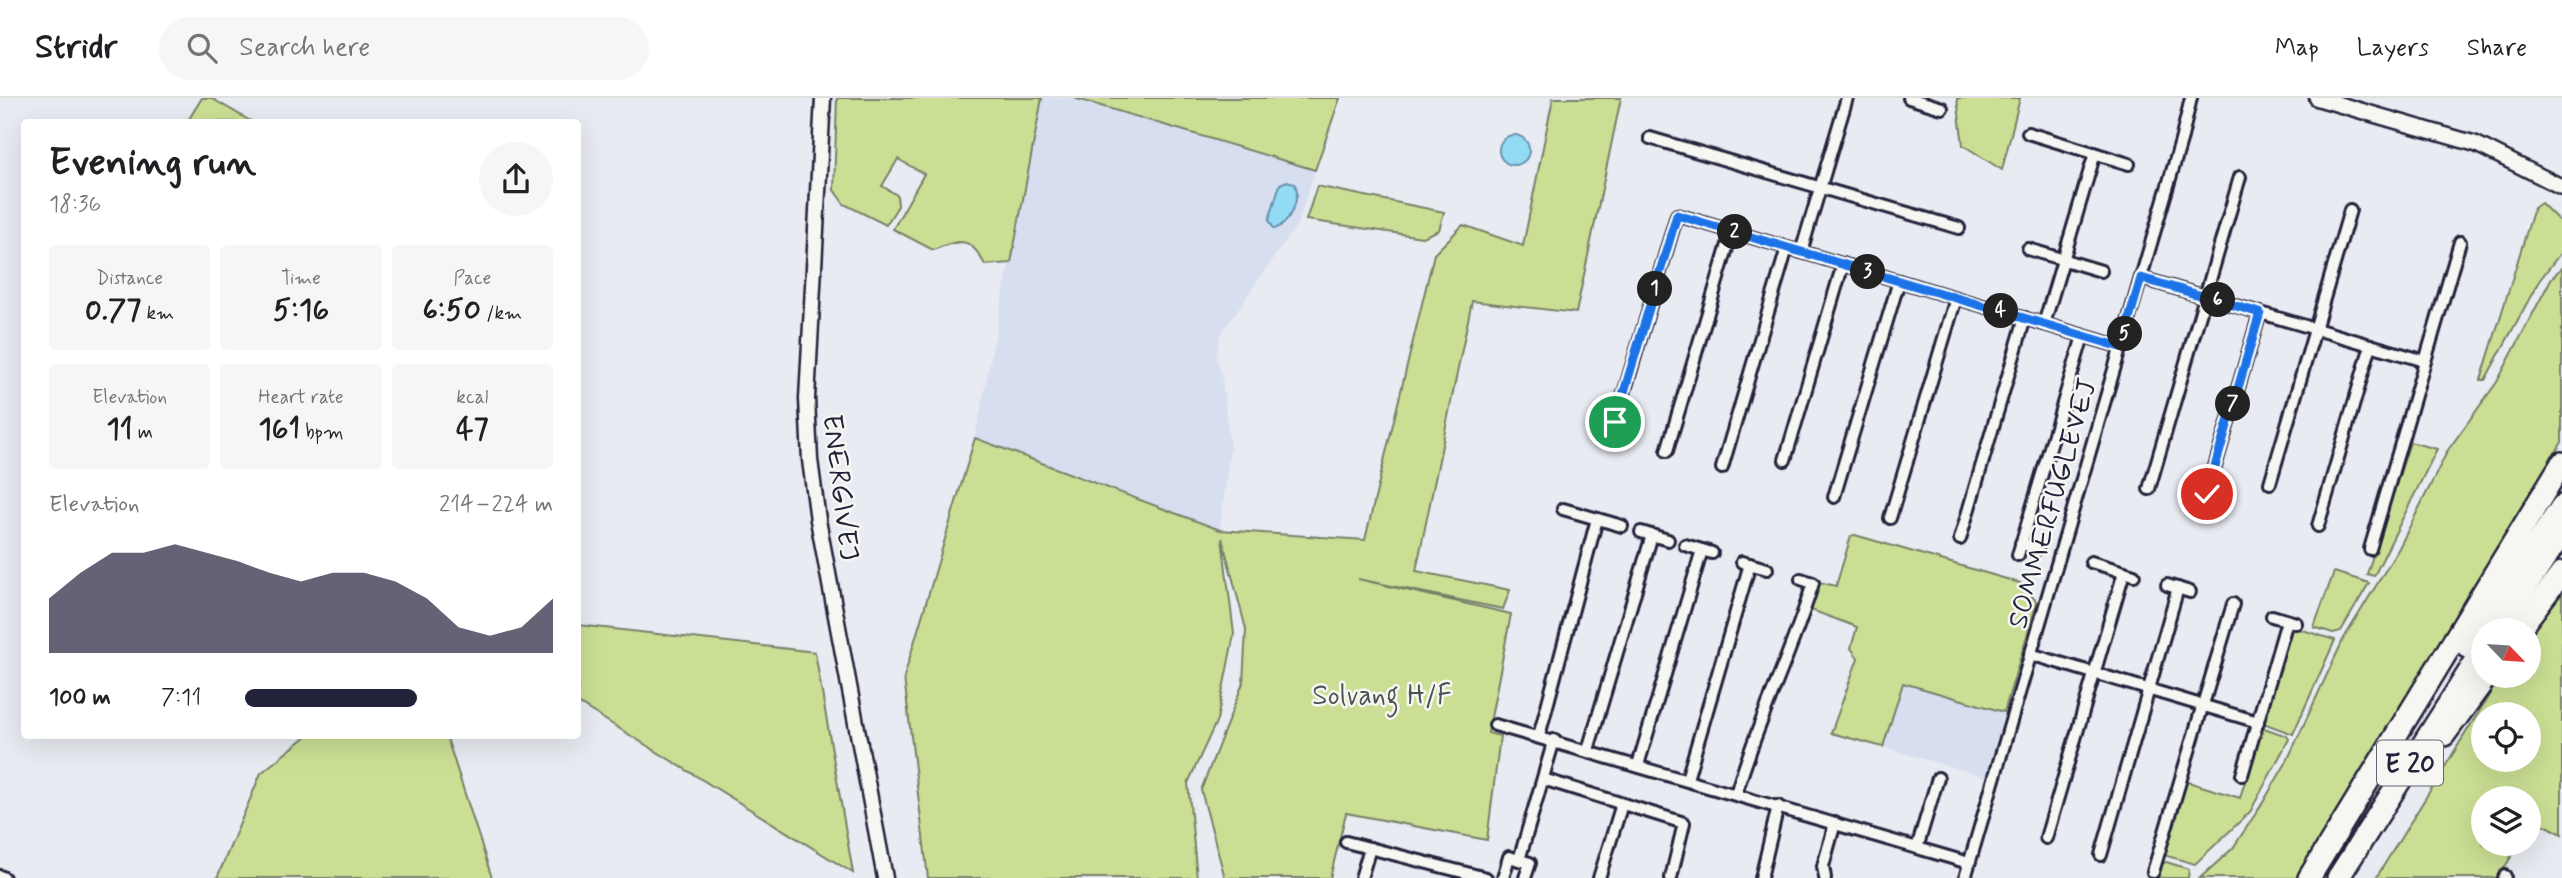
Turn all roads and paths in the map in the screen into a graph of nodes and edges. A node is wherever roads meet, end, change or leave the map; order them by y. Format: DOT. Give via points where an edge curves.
graph roads {
  1 [pos="823,98"];
  2 [pos="1847,98"];
  3 [pos="1909,98"];
  4 [pos="2191,98"];
  5 [pos="2198,98"];
  6 [pos="2318,98"];
  7 [pos="1942,108"];
  8 [pos="2028,133"];
  9 [pos="1650,138"];
  10 [pos="2181,141"];
  11 [pos="2095,153"];
  12 [pos="2129,164"];
  13 [pos="2240,177"];
  14 [pos="2562,187"];
  15 [pos="1820,188"];
  16 [pos="2350,210"];
  17 [pos="1959,228"];
  18 [pos="1732,231"];
  19 [pos="2460,242"];
  20 [pos="1787,248"];
  21 [pos="2028,250"];
  22 [pos="1801,252"];
  23 [pos="2063,260"];
  24 [pos="1843,264"];
  25 [pos="2101,271"];
  26 [pos="2141,278"];
  27 [pos="1899,281"];
  28 [pos="2205,296"];
  29 [pos="1956,298"];
  30 [pos="2260,313"];
  31 [pos="2025,318"];
  32 [pos="2044,324"];
  33 [pos="2315,329"];
  34 [pos="2082,335"];
  35 [pos="2371,345"];
  36 [pos="2121,347"];
  37 [pos="2425,361"];
  38 [pos="1613,430"];
  39 [pos="1667,451"];
  40 [pos="1785,460"];
  41 [pos="2562,463"];
  42 [pos="1722,468"];
  43 [pos="2270,483"];
  44 [pos="2149,489"];
  45 [pos="2207,494"];
  46 [pos="1833,497"];
  47 [pos="2562,506"];
  48 [pos="1563,509"];
  49 [pos="1890,518"];
  50 [pos="1597,519"];
  51 [pos="1622,526"];
  52 [pos="1964,526"];
  53 [pos="2318,526"];
  54 [pos="1977,530"];
  55 [pos="2562,533"];
  56 [pos="1960,539"];
  57 [pos="1668,540"];
  58 [pos="2021,543"];
  59 [pos="1685,545"];
  60 [pos="2037,549"];
  61 [pos="2370,549"];
  62 [pos="2018,555"];
  63 [pos="2091,562"];
  64 [pos="1767,569"];
  65 [pos="2562,573"];
  66 [pos="1801,579"];
  67 [pos="2166,585"];
  68 [pos="2232,604"];
  69 [pos="2272,616"];
  70 [pos="2505,618"];
  71 [pos="2528,618"];
  72 [pos="2030,654"];
  73 [pos="2471,669"];
  74 [pos="2094,674"];
  75 [pos="2479,688"];
  76 [pos="2149,690"];
  77 [pos="2203,706"];
  78 [pos="2258,722"];
  79 [pos="1495,724"];
  80 [pos="1539,736"];
  81 [pos="1554,740"];
  82 [pos="1588,750"];
  83 [pos="1638,765"];
  84 [pos="2242,775"];
  85 [pos="1938,778"];
  86 [pos="1543,779"];
  87 [pos="1687,779"];
  88 [pos="1736,794"];
  89 [pos="1931,803"];
  90 [pos="1622,804"];
  91 [pos="1778,806"];
  92 [pos="1945,806"];
  93 [pos="1835,823"];
  94 [pos="2046,838"];
  95 [pos="1346,842"];
  96 [pos="1370,848"];
  97 [pos="1917,848"];
  98 [pos="2101,855"];
  99 [pos="1519,860"];
  100 [pos="1969,863"];
  101 [pos="2153,872"];
  102 [pos="1443,873"];
  103 [pos="885,878"];
  104 [pos="1361,878"];
  105 [pos="1486,878"];
  106 [pos="1503,878"];
  107 [pos="1525,878"];
  108 [pos="1599,878"];
  109 [pos="1671,878"];
  110 [pos="1761,878"];
  111 [pos="1825,878"];
  112 [pos="1965,878"];
  113 [pos="2309,878"];
  114 [pos="2320,878"];
  115 [pos="2339,878"];
  116 [pos="2345,878"];
  1 -- 103 [label="street, ENERGIVEJ" via="807,399 810,460"];
  2 -- 15 [label="street"];
  3 -- 7 [label="street"];
  4 -- 10 [label="street, SOMMERFUGLEVEJ"];
  5 -- 10 [label="street, SOMMERFUGLEVEJ"];
  6 -- 14 [label="street" via="2476,144"];
  8 -- 11 [label="street"];
  9 -- 15 [label="street"];
  10 -- 26 [label="street, SOMMERFUGLEVEJ"];
  11 -- 12 [label="street"];
  11 -- 23 [label="street"];
  13 -- 28 [label="street"];
  15 -- 17 [label="street"];
  15 -- 22 [label="street"];
  16 -- 33 [label="street"];
  18 -- 20 [label="street"];
  18 -- 38 [label="street" via="1677,215"];
  18 -- 39 [label="street"];
  19 -- 37 [label="street"];
  20 -- 22 [label="street"];
  20 -- 42 [label="street"];
  21 -- 23 [label="street"];
  22 -- 24 [label="street"];
  23 -- 25 [label="street"];
  23 -- 32 [label="street"];
  24 -- 27 [label="street"];
  24 -- 40 [label="street"];
  26 -- 28 [label="street"];
  26 -- 36 [label="street, SOMMERFUGLEVEJ"];
  27 -- 29 [label="street"];
  27 -- 46 [label="street"];
  28 -- 30 [label="street"];
  28 -- 44 [label="street"];
  29 -- 31 [label="street"];
  29 -- 49 [label="street"];
  30 -- 33 [label="street"];
  30 -- 45 [label="street"];
  31 -- 32 [label="street"];
  31 -- 52 [label="street"];
  32 -- 34 [label="street"];
  33 -- 35 [label="street"];
  33 -- 43 [label="street"];
  34 -- 36 [label="street"];
  34 -- 58 [label="street"];
  35 -- 37 [label="street"];
  35 -- 53 [label="street"];
  36 -- 72 [label="street, SOMMERFUGLEVEJ"];
  37 -- 61 [label="street"];
  41 -- 113 [label="highway"];
  47 -- 114 [label="highway, E 20"];
  48 -- 50 [label="street"];
  50 -- 51 [label="street"];
  50 -- 80 [label="street"];
  52 -- 54 [label="street"];
  52 -- 56 [label="street"];
  55 -- 70 [label="highway"];
  57 -- 82 [label="street" via="1647,534"];
  58 -- 60 [label="street"];
  58 -- 62 [label="street"];
  59 -- 83 [label="street" via="1707,552"];
  63 -- 74 [label="street" via="2129,573"];
  64 -- 87 [label="street" via="1746,563"];
  65 -- 71 [label="highway"];
  66 -- 88 [label="street" via="1813,583"];
  67 -- 76 [label="street" via="2184,590"];
  68 -- 77 [label="street"];
  69 -- 78 [label="street" via="2292,622"];
  72 -- 74 [label="street"];
  72 -- 100 [label="street, SOMMERFUGLEVEJ"];
  73 -- 115 [label="highway, E 20"];
  74 -- 76 [label="street"];
  74 -- 94 [label="street"];
  75 -- 116 [label="highway, E 20"];
  76 -- 77 [label="street"];
  76 -- 98 [label="street"];
  77 -- 78 [label="street"];
  77 -- 101 [label="street"];
  78 -- 84 [label="street"];
  79 -- 80 [label="street"];
  80 -- 81 [label="street"];
  81 -- 82 [label="street"];
  81 -- 86 [label="street"];
  82 -- 83 [label="street"];
  83 -- 87 [label="street"];
  85 -- 89 [label="street"];
  86 -- 90 [label="street"];
  86 -- 99 [label="street"];
  87 -- 88 [label="street"];
  88 -- 91 [label="street"];
  89 -- 92 [label="street"];
  89 -- 97 [label="street"];
  90 -- 108 [label="street"];
  90 -- 109 [label="street" via="1684,823"];
  91 -- 93 [label="street"];
  91 -- 110 [label="street"];
  93 -- 97 [label="street"];
  93 -- 111 [label="street" via="1823,866"];
  95 -- 96 [label="street"];
  96 -- 102 [label="street"];
  96 -- 104 [label="street"];
  97 -- 100 [label="street"];
  99 -- 106 [label="street" via="1509,857"];
  99 -- 107 [label="street" via="1530,863"];
  100 -- 112 [label="street, SOMMERFUGLEVEJ"];
  102 -- 105 [label="street"];
}
